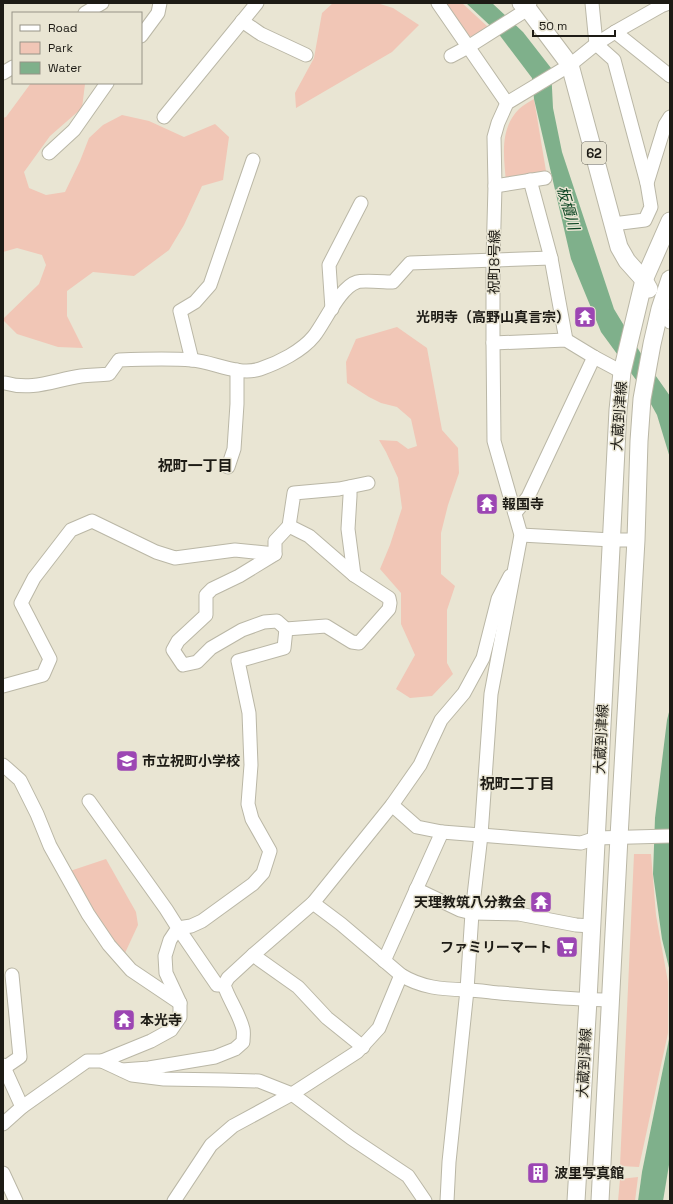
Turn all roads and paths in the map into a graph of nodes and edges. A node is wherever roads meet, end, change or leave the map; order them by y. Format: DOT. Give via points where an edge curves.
graph roads {
  1 [pos="102,3"];
  2 [pos="160,3"];
  3 [pos="257,3"];
  4 [pos="438,3"];
  5 [pos="592,3"];
  6 [pos="669,3"];
  7 [pos="524,7"];
  8 [pos="87,12"];
  9 [pos="242,21"];
  10 [pos="615,32"];
  11 [pos="142,35"];
  12 [pos="596,44"];
  13 [pos="468,47"];
  14 [pos="306,55"];
  15 [pos="451,56"];
  16 [pos="12,68"];
  17 [pos="563,70"];
  18 [pos="3,73"];
  19 [pos="670,76"];
  20 [pos="106,84"];
  21 [pos="507,103"];
  22 [pos="164,117"];
  23 [pos="670,117"];
  24 [pos="49,153"];
  25 [pos="253,160"];
  26 [pos="545,178"];
  27 [pos="530,180"];
  28 [pos="647,183"];
  29 [pos="495,186"];
  30 [pos="361,203"];
  31 [pos="670,221"];
  32 [pos="613,224"];
  33 [pos="551,258"];
  34 [pos="493,261"];
  35 [pos="670,279"];
  36 [pos="644,280"];
  37 [pos="660,308"];
  38 [pos="332,310"];
  39 [pos="670,322"];
  40 [pos="566,340"];
  41 [pos="493,343"];
  42 [pos="594,357"];
  43 [pos="192,360"];
  44 [pos="237,370"];
  45 [pos="622,372"];
  46 [pos="5,383"];
  47 [pos="228,468"];
  48 [pos="368,483"];
  49 [pos="350,487"];
  50 [pos="515,513"];
  51 [pos="290,526"];
  52 [pos="521,534"];
  53 [pos="612,540"];
  54 [pos="636,540"];
  55 [pos="275,554"];
  56 [pos="517,562"];
  57 [pos="354,575"];
  58 [pos="286,629"];
  59 [pos="3,686"];
  60 [pos="3,765"];
  61 [pos="89,801"];
  62 [pos="392,805"];
  63 [pos="442,832"];
  64 [pos="481,835"];
  65 [pos="670,836"];
  66 [pos="619,837"];
  67 [pos="596,838"];
  68 [pos="416,889"];
  69 [pos="313,903"];
  70 [pos="472,913"];
  71 [pos="591,926"];
  72 [pos="178,928"];
  73 [pos="253,954"];
  74 [pos="384,961"];
  75 [pos="12,975"];
  76 [pos="401,976"];
  77 [pos="224,985"];
  78 [pos="467,990"];
  79 [pos="588,1000"];
  80 [pos="611,1000"];
  81 [pos="180,1003"];
  82 [pos="363,1046"];
  83 [pos="102,1061"];
  84 [pos="4,1067"];
  85 [pos="122,1070"];
  86 [pos="292,1094"];
  87 [pos="22,1106"];
  88 [pos="3,1124"];
  89 [pos="3,1173"];
  90 [pos="16,1201"];
  91 [pos="174,1201"];
  92 [pos="425,1201"];
  93 [pos="447,1201"];
  94 [pos="576,1201"];
  95 [pos="600,1201"];
  1 -- 8 [label="street"];
  2 -- 11 [label="street" via="158,13"];
  3 -- 9 [label="street"];
  4 -- 13 [label="street"];
  5 -- 12 [label="street"];
  6 -- 10 [label="street"];
  7 -- 13 [label="street"];
  7 -- 17 [label="main road, 62"];
  9 -- 14 [label="street" via="261,34"];
  9 -- 22 [label="street"];
  10 -- 12 [label="street"];
  10 -- 19 [label="street"];
  12 -- 17 [label="street"];
  12 -- 28 [label="street" via="614,60"];
  13 -- 15 [label="street"];
  13 -- 21 [label="street"];
  16 -- 18 [label="street"];
  17 -- 21 [label="street"];
  17 -- 32 [label="main road, 62"];
  20 -- 24 [label="street" via="74,130"];
  21 -- 29 [label="street, 祝町8号線" via="494,137"];
  23 -- 28 [label="street" via="665,125"];
  25 -- 43 [label="street" via="210,285 195,302 180,311"];
  26 -- 27 [label="street"];
  27 -- 29 [label="street"];
  27 -- 33 [label="street"];
  28 -- 32 [label="street" via="650,207 645,220"];
  29 -- 34 [label="street, 祝町8号線"];
  30 -- 38 [label="street" via="329,265"];
  31 -- 36 [label="main road, 大蔵到津線"];
  32 -- 36 [label="main road, 62" via="619,247 627,261"];
  33 -- 34 [label="street"];
  33 -- 40 [label="street"];
  34 -- 38 [label="street" via="410,263 393,282 357,282 345,290"];
  34 -- 41 [label="street, 祝町8号線"];
  35 -- 37 [label="main road, 大蔵到津線"];
  36 -- 37 [label="main road, 62"];
  36 -- 45 [label="main road, 大蔵到津線"];
  37 -- 39 [label="street"];
  37 -- 54 [label="main road, 大蔵到津線" via="642,399"];
  38 -- 44 [label="street" via="302,348 259,369"];
  40 -- 41 [label="street"];
  40 -- 42 [label="street"];
  41 -- 50 [label="street, 祝町8号線" via="494,442"];
  42 -- 45 [label="street"];
  42 -- 50 [label="street" via="528,497"];
  43 -- 44 [label="street"];
  43 -- 46 [label="street" via="119,360 109,374 81,376 38,386"];
  44 -- 47 [label="street" via="234,450"];
  45 -- 53 [label="main road, 大蔵到津線"];
  48 -- 49 [label="street"];
  49 -- 51 [label="street" via="294,493"];
  49 -- 57 [label="street" via="348,529"];
  50 -- 52 [label="street, 祝町8号線"];
  51 -- 55 [label="street" via="275,541"];
  51 -- 57 [label="street" via="309,536"];
  52 -- 53 [label="street"];
  52 -- 56 [label="street"];
  53 -- 54 [label="street"];
  53 -- 67 [label="main road, 大蔵到津線"];
  54 -- 66 [label="main road, 大蔵到津線"];
  55 -- 58 [label="street" via="212,589 206,595 206,615 173,650 183,665 197,662 211,648 242,630 264,622 277,620"];
  55 -- 59 [label="street" via="235,550 175,558 156,552 92,521 71,530 34,578 20,603 50,659 43,675"];
  56 -- 62 [label="street" via="498,599 482,658 464,693 441,720 420,765"];
  56 -- 64 [label="street" via="492,694"];
  57 -- 58 [label="street" via="389,598 390,603 389,609 359,643 352,642 326,626"];
  58 -- 72 [label="street" via="284,648 238,661 249,713 251,766 248,804 252,819 270,851 263,872 253,884 202,921"];
  60 -- 81 [label="street" via="20,780 50,846 109,946 131,970"];
  61 -- 72 [label="street"];
  62 -- 63 [label="street" via="417,827"];
  62 -- 69 [label="street"];
  63 -- 64 [label="street"];
  63 -- 68 [label="street"];
  64 -- 67 [label="street" via="581,843"];
  64 -- 70 [label="street"];
  65 -- 66 [label="street"];
  66 -- 67 [label="street"];
  66 -- 80 [label="main road, 大蔵到津線"];
  67 -- 71 [label="main road, 大蔵到津線"];
  68 -- 70 [label="street"];
  68 -- 74 [label="street"];
  69 -- 73 [label="street"];
  69 -- 74 [label="street"];
  70 -- 71 [label="street" via="519,914"];
  70 -- 78 [label="street"];
  71 -- 79 [label="main road, 大蔵到津線"];
  72 -- 77 [label="street" via="217,985"];
  72 -- 81 [label="street" via="170,940 165,956 166,973"];
  73 -- 77 [label="street"];
  73 -- 82 [label="street" via="298,987 327,1018"];
  74 -- 76 [label="street"];
  75 -- 84 [label="street" via="20,1056"];
  76 -- 78 [label="street" via="425,986"];
  76 -- 82 [label="street" via="379,1028"];
  77 -- 85 [label="street" via="244,1030 243,1042 236,1049 187,1063"];
  78 -- 79 [label="street"];
  78 -- 93 [label="street"];
  79 -- 80 [label="street"];
  79 -- 94 [label="main road, 大蔵到津線"];
  80 -- 95 [label="main road, 大蔵到津線"];
  81 -- 83 [label="street" via="180,1017 170,1030 151,1041"];
  82 -- 86 [label="street"];
  83 -- 85 [label="street"];
  83 -- 87 [label="street" via="88,1061"];
  84 -- 87 [label="street"];
  85 -- 86 [label="street" via="132,1075 164,1079 259,1081"];
  86 -- 91 [label="street" via="233,1126 211,1145"];
  86 -- 92 [label="street" via="408,1176"];
  87 -- 88 [label="street"];
  89 -- 90 [label="street"];
}
